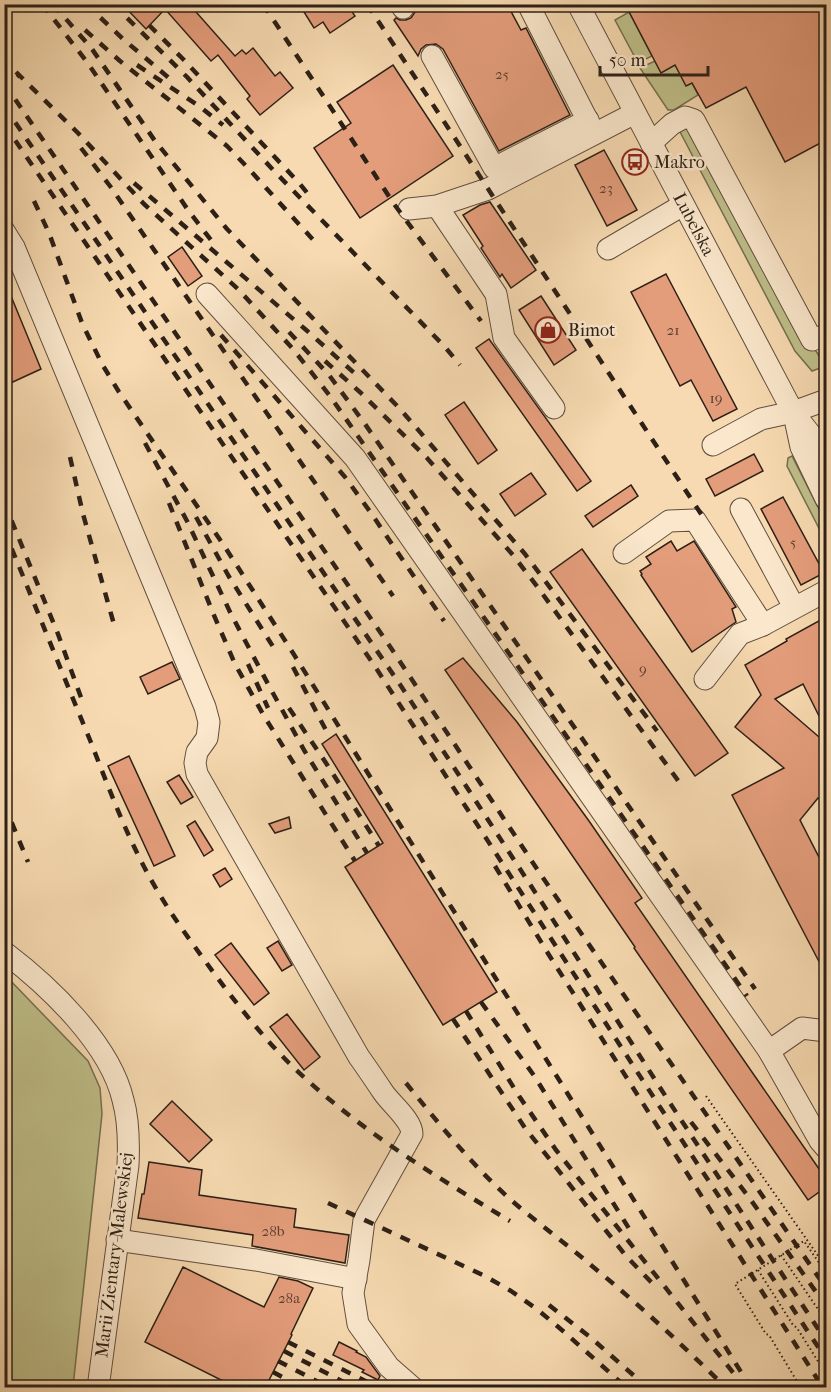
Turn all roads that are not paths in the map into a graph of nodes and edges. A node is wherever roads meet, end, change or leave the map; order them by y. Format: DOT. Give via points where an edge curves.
graph roads {
  1 [pos="528,4"];
  2 [pos="578,4"];
  3 [pos="432,56"];
  4 [pos="635,113"];
  5 [pos="592,127"];
  6 [pos="651,143"];
  7 [pos="684,205"];
  8 [pos="437,206"];
  9 [pos="410,210"];
  10 [pos="4,231"];
  11 [pos="608,249"];
  12 [pos="207,294"];
  13 [pos="826,335"];
  14 [pos="776,381"];
  15 [pos="826,386"];
  16 [pos="826,400"];
  17 [pos="554,408"];
  18 [pos="793,412"];
  19 [pos="761,419"];
  20 [pos="713,445"];
  21 [pos="826,460"];
  22 [pos="826,499"];
  23 [pos="741,508"];
  24 [pos="624,553"];
  25 [pos="826,591"];
  26 [pos="794,607"];
  27 [pos="763,625"];
  28 [pos="705,680"];
  29 [pos="7,958"];
  30 [pos="826,1031"];
  31 [pos="769,1050"];
  32 [pos="826,1148"];
  33 [pos="117,1240"];
  34 [pos="356,1279"];
  35 [pos="98,1388"];
  36 [pos="413,1388"];
  1 -- 5 [label="street"];
  2 -- 4 [label="street, Lubelska"];
  3 -- 5 [label="street" via="494,168"];
  4 -- 5 [label="street"];
  4 -- 6 [label="street, Lubelska"];
  5 -- 8 [label="street" via="488,189"];
  6 -- 7 [label="street, Lubelska"];
  6 -- 13 [label="street" via="685,117 694,120 812,340"];
  7 -- 11 [label="street"];
  7 -- 14 [label="street, Lubelska"];
  8 -- 9 [label="street"];
  8 -- 17 [label="street" via="496,294 504,338"];
  10 -- 34 [label="street" via="14,247 205,708 209,722 207,738 197,752 197,774 359,1056 412,1130 364,1220"];
  12 -- 31 [label="street" via="355,458"];
  14 -- 18 [label="street, Lubelska"];
  14 -- 19 [label="street"];
  15 -- 18 [label="street"];
  16 -- 18 [label="street"];
  18 -- 19 [label="street"];
  18 -- 21 [label="street, Lubelska"];
  18 -- 22 [label="street, Lubelska" via="801,447"];
  19 -- 20 [label="street"];
  23 -- 26 [label="street"];
  24 -- 27 [label="street" via="669,521 695,520"];
  25 -- 26 [label="street"];
  26 -- 27 [label="street"];
  27 -- 28 [label="street" via="740,634"];
  29 -- 33 [label="street, Marii Zientary-Malewskiej" via="51,991 103,1054 116,1078 129,1138"];
  30 -- 31 [label="street" via="802,1028"];
  31 -- 32 [label="street"];
  33 -- 34 [label="street"];
  33 -- 35 [label="street, Marii Zientary-Malewskiej"];
  34 -- 36 [label="street" via="353,1293 358,1324 389,1367"];
}
